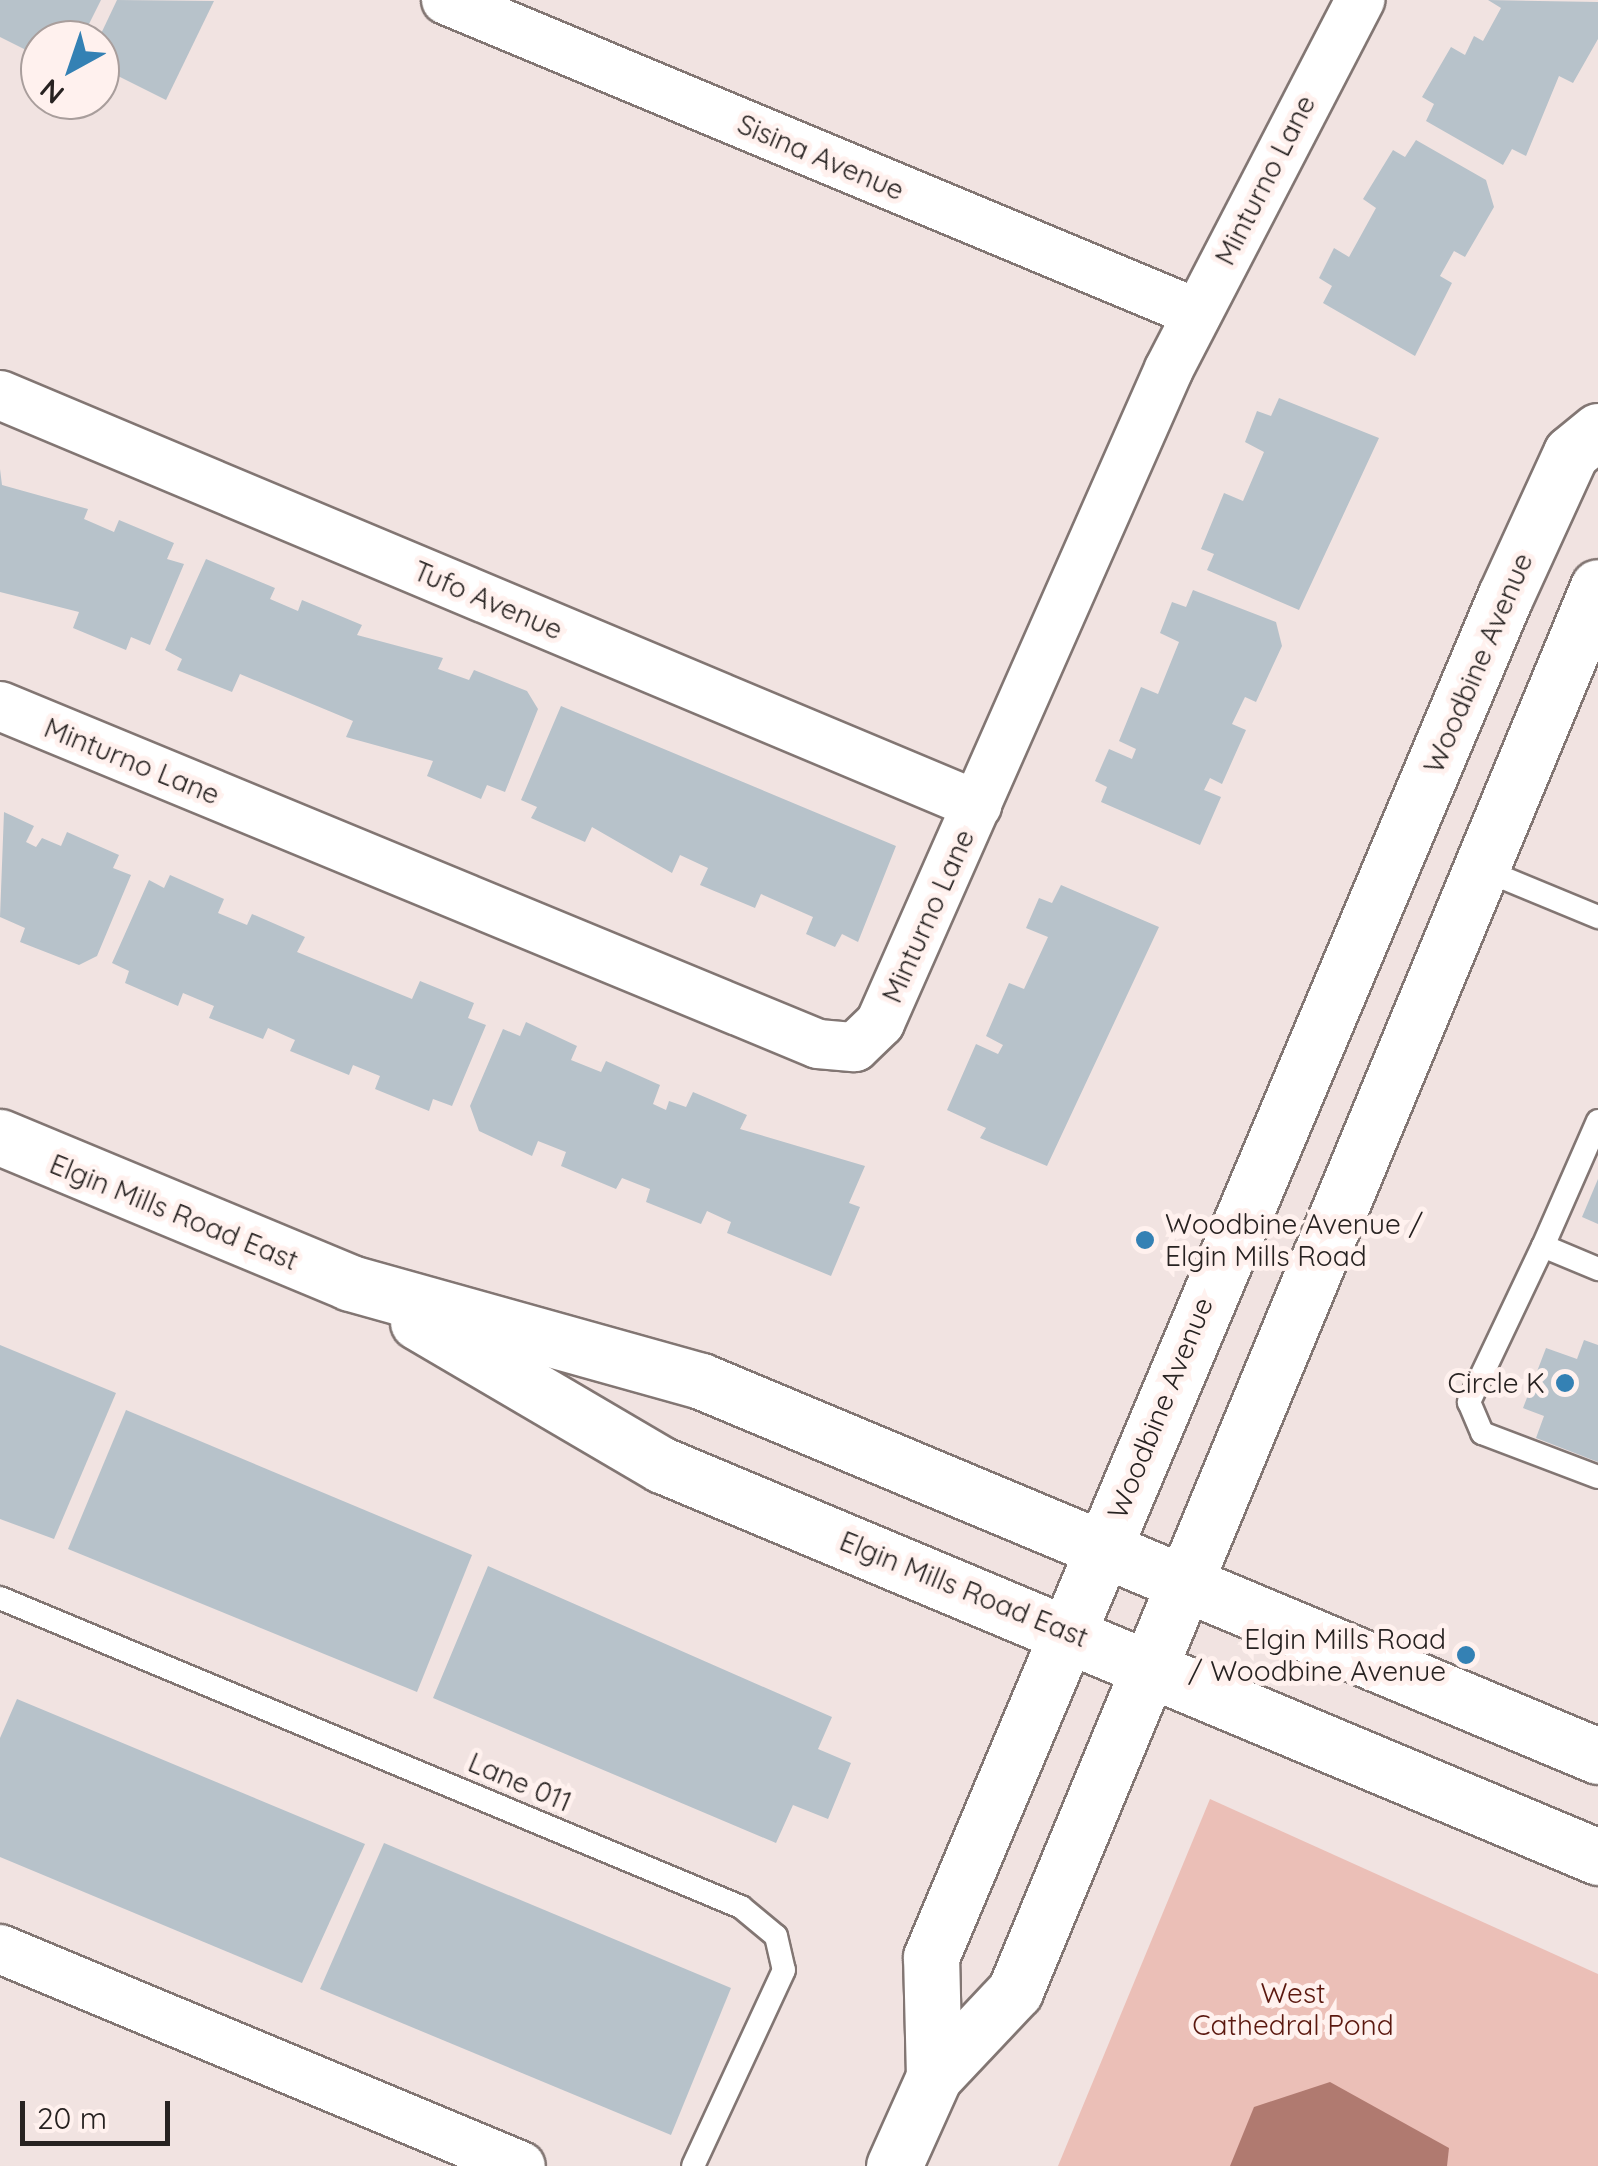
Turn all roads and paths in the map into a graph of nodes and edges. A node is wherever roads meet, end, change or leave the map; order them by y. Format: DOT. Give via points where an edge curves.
graph roads {
  1 [pos="446,0"];
  2 [pos="1360,0"];
  3 [pos="1196,313"];
  4 [pos="0,396"];
  5 [pos="1598,431"];
  6 [pos="1598,587"];
  7 [pos="0,706"];
  8 [pos="977,806"];
  9 [pos="1482,869"];
  10 [pos="1598,917"];
  11 [pos="1598,1121"];
  12 [pos="0,1138"];
  13 [pos="1543,1246"];
  14 [pos="1598,1269"];
  15 [pos="350,1283"];
  16 [pos="1598,1477"];
  17 [pos="1102,1548"];
  18 [pos="1184,1583"];
  19 [pos="0,1598"];
  20 [pos="1066,1631"];
  21 [pos="1150,1666"];
  22 [pos="1598,1756"];
  23 [pos="1598,1857"];
  24 [pos="0,1948"];
  25 [pos="934,2077"];
  26 [pos="521,2166"];
  27 [pos="693,2166"];
  28 [pos="894,2166"];
  1 -- 3 [label="street, Sisina Avenue"];
  2 -- 3 [label="street, Minturno Lane"];
  3 -- 8 [label="street, Minturno Lane"];
  4 -- 8 [label="street, Tufo Avenue"];
  5 -- 17 [label="main road, Woodbine Avenue" via="1570,453 1504,597"];
  6 -- 9 [label="main road, Woodbine Avenue"];
  7 -- 8 [label="street, Minturno Lane" via="818,1044 855,1046 880,1023"];
  9 -- 10 [label="lane"];
  9 -- 18 [label="main road, Woodbine Avenue"];
  11 -- 13 [label="lane"];
  12 -- 15 [label="main road, Elgin Mills Road East"];
  13 -- 14 [label="lane"];
  13 -- 16 [label="lane" via="1469,1402 1482,1433"];
  15 -- 17 [label="main road, Elgin Mills Road East" via="701,1381"];
  15 -- 20 [label="main road, Elgin Mills Road East" via="662,1464"];
  17 -- 18 [label="main road, Elgin Mills Road East"];
  17 -- 20 [label="main road, Woodbine Avenue"];
  18 -- 21 [label="main road, Woodbine Avenue"];
  18 -- 22 [label="main road, Elgin Mills Road East"];
  19 -- 27 [label="lane, Lane 011" via="741,1907 776,1936 784,1970"];
  20 -- 21 [label="main road, Elgin Mills Road East"];
  20 -- 25 [label="main road, Woodbine Avenue" via="931,1957"];
  21 -- 23 [label="main road, Elgin Mills Road East"];
  21 -- 25 [label="main road, Woodbine Avenue" via="1015,1991"];
  24 -- 26 [label="street"];
  25 -- 28 [label="main road, Woodbine Avenue"];
}
